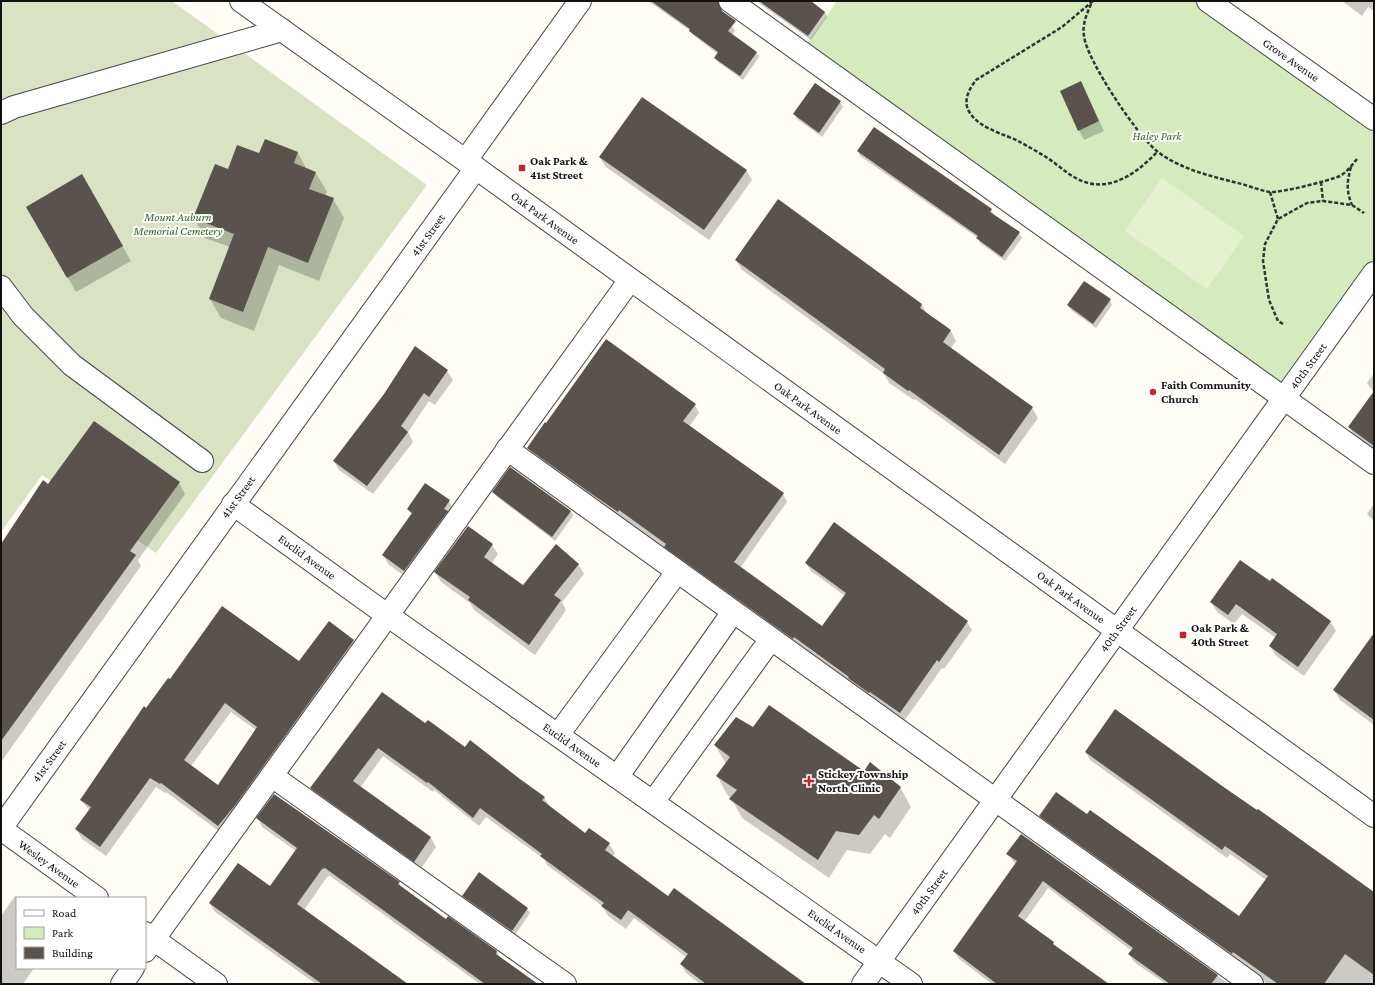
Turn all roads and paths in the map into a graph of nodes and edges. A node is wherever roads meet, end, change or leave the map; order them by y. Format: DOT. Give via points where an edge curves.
graph roads {
  1 [pos="241,1"];
  2 [pos="580,1"];
  3 [pos="730,1"];
  4 [pos="1208,1"];
  5 [pos="1092,2"];
  6 [pos="282,30"];
  7 [pos="5,106"];
  8 [pos="1374,119"];
  9 [pos="1157,152"];
  10 [pos="1357,159"];
  11 [pos="471,164"];
  12 [pos="1351,167"];
  13 [pos="1321,182"];
  14 [pos="1270,192"];
  15 [pos="1323,201"];
  16 [pos="1352,205"];
  17 [pos="1364,213"];
  18 [pos="1278,219"];
  19 [pos="1374,273"];
  20 [pos="630,280"];
  21 [pos="1,287"];
  22 [pos="1283,324"];
  23 [pos="1283,400"];
  24 [pos="507,449"];
  25 [pos="202,461"];
  26 [pos="1374,463"];
  27 [pos="233,504"];
  28 [pos="677,572"];
  29 [pos="733,612"];
  30 [pos="387,615"];
  31 [pos="1117,631"];
  32 [pos="771,639"];
  33 [pos="558,735"];
  34 [pos="272,776"];
  35 [pos="617,776"];
  36 [pos="995,800"];
  37 [pos="653,802"];
  38 [pos="1374,816"];
  39 [pos="1,829"];
  40 [pos="96,897"];
  41 [pos="148,941"];
  42 [pos="880,961"];
  43 [pos="132,969"];
  44 [pos="122,984"];
  45 [pos="216,984"];
  46 [pos="565,984"];
  47 [pos="863,984"];
  48 [pos="911,984"];
  49 [pos="1252,984"];
  1 -- 6 [label="street, Oak Park Avenue"];
  2 -- 11 [label="street, 41st Street"];
  3 -- 23 [label="street"];
  4 -- 8 [label="street, Grove Avenue"];
  5 -- 9 [label="path" via="1084,22 1084,37 1090,53 1110,91"];
  5 -- 9 [label="path" via="1062,27 976,80 969,90 966,102 969,113 978,122 1019,142 1046,157 1070,175 1088,183 1102,184 1133,174"];
  6 -- 7 [label="street"];
  6 -- 11 [label="street, Oak Park Avenue"];
  9 -- 14 [label="path" via="1181,165 1214,177"];
  10 -- 12 [label="path"];
  11 -- 20 [label="street, Oak Park Avenue"];
  11 -- 27 [label="street, 41st Street"];
  12 -- 13 [label="path" via="1340,175"];
  12 -- 16 [label="path" via="1347,183"];
  13 -- 14 [label="path"];
  13 -- 15 [label="path"];
  14 -- 18 [label="path"];
  15 -- 16 [label="path"];
  15 -- 18 [label="path" via="1307,203"];
  16 -- 17 [label="path"];
  18 -- 22 [label="path" via="1265,244 1263,261 1269,300 1278,321"];
  19 -- 23 [label="street, 40th Street"];
  20 -- 24 [label="street"];
  20 -- 31 [label="street, Oak Park Avenue"];
  21 -- 25 [label="street" via="23,316 72,365"];
  23 -- 26 [label="street"];
  23 -- 31 [label="street, 40th Street"];
  24 -- 28 [label="street"];
  24 -- 30 [label="street"];
  27 -- 30 [label="street, Euclid Avenue"];
  27 -- 39 [label="street, 41st Street"];
  28 -- 29 [label="street"];
  28 -- 33 [label="street"];
  29 -- 32 [label="street"];
  29 -- 35 [label="street"];
  30 -- 33 [label="street, Euclid Avenue"];
  30 -- 34 [label="street"];
  31 -- 36 [label="street, 40th Street"];
  31 -- 38 [label="street, Oak Park Avenue"];
  32 -- 36 [label="street"];
  32 -- 37 [label="street"];
  33 -- 35 [label="street, Euclid Avenue"];
  34 -- 41 [label="street"];
  34 -- 46 [label="street"];
  35 -- 37 [label="street, Euclid Avenue"];
  36 -- 42 [label="street, 40th Street"];
  36 -- 49 [label="street"];
  37 -- 42 [label="street, Euclid Avenue"];
  39 -- 40 [label="street, Wesley Avenue"];
  41 -- 45 [label="street"];
  42 -- 47 [label="street, 40th Street"];
  42 -- 48 [label="street, Euclid Avenue"];
  43 -- 44 [label="street"];
}
